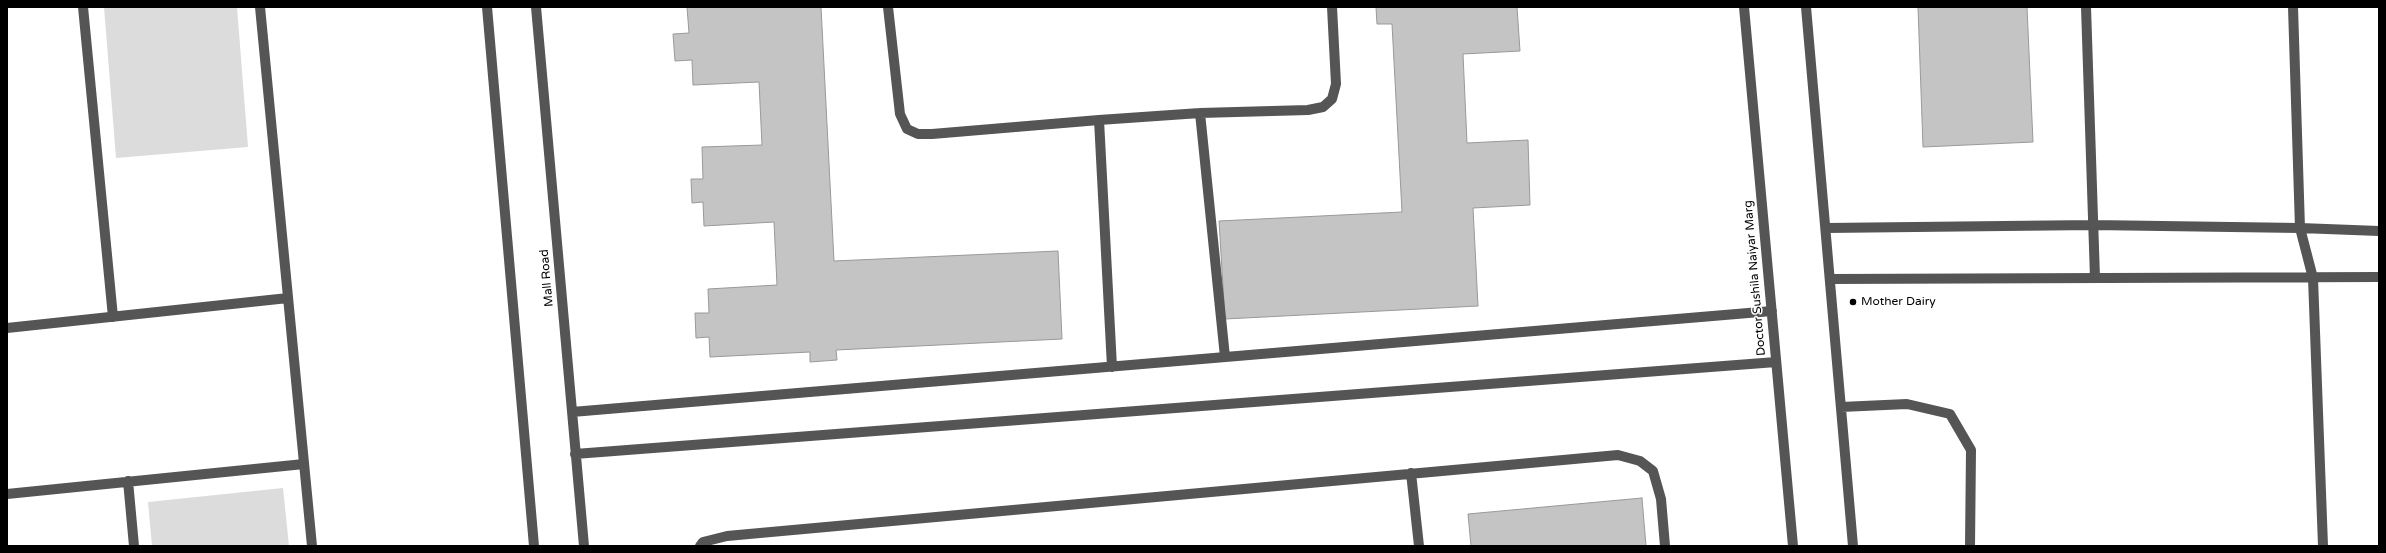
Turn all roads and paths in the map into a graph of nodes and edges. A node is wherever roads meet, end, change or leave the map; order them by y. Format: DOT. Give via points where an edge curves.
graph roads {
  1 [pos="83,7"];
  2 [pos="260,7"];
  3 [pos="487,7"];
  4 [pos="536,7"];
  5 [pos="888,7"];
  6 [pos="1332,7"];
  7 [pos="1744,7"];
  8 [pos="1806,7"];
  9 [pos="2086,7"];
  10 [pos="2293,7"];
  11 [pos="1200,113"];
  12 [pos="1099,120"];
  13 [pos="2094,225"];
  14 [pos="1826,228"];
  15 [pos="2300,228"];
  16 [pos="2379,231"];
  17 [pos="2095,278"];
  18 [pos="2313,278"];
  19 [pos="2379,278"];
  20 [pos="1830,279"];
  21 [pos="288,298"];
  22 [pos="1772,311"];
  23 [pos="113,317"];
  24 [pos="7,328"];
  25 [pos="1225,357"];
  26 [pos="1776,362"];
  27 [pos="1112,367"];
  28 [pos="1841,407"];
  29 [pos="572,412"];
  30 [pos="576,454"];
  31 [pos="304,464"];
  32 [pos="1411,473"];
  33 [pos="128,482"];
  34 [pos="7,494"];
  35 [pos="134,546"];
  36 [pos="312,546"];
  37 [pos="534,546"];
  38 [pos="584,546"];
  39 [pos="700,546"];
  40 [pos="1419,546"];
  41 [pos="1665,546"];
  42 [pos="1793,546"];
  43 [pos="1853,546"];
  44 [pos="1970,546"];
  45 [pos="2323,546"];
  1 -- 23 [label="street"];
  2 -- 21 [label="street"];
  3 -- 37 [label="street"];
  4 -- 29 [label="street, Mall Road"];
  5 -- 12 [label="street" via="900,114 907,129 918,134 932,134"];
  6 -- 11 [label="street" via="1336,84 1332,99 1323,107 1308,110"];
  7 -- 22 [label="street, Doctor Sushila Naiyar Marg"];
  8 -- 14 [label="street"];
  9 -- 13 [label="street"];
  10 -- 15 [label="street"];
  11 -- 12 [label="street"];
  11 -- 25 [label="street"];
  12 -- 27 [label="street"];
  13 -- 14 [label="street"];
  13 -- 15 [label="street"];
  13 -- 17 [label="street"];
  14 -- 20 [label="street"];
  15 -- 16 [label="street"];
  15 -- 18 [label="street"];
  17 -- 18 [label="street"];
  17 -- 20 [label="street"];
  18 -- 19 [label="street"];
  18 -- 45 [label="street"];
  20 -- 28 [label="street"];
  21 -- 23 [label="street"];
  21 -- 31 [label="street"];
  22 -- 25 [label="street"];
  22 -- 26 [label="street, Doctor Sushila Naiyar Marg"];
  23 -- 24 [label="street"];
  25 -- 27 [label="street"];
  26 -- 30 [label="street"];
  26 -- 42 [label="street, Doctor Sushila Naiyar Marg"];
  27 -- 29 [label="street"];
  28 -- 43 [label="street"];
  28 -- 44 [label="street" via="1907,404 1950,414 1971,450"];
  29 -- 30 [label="street, Mall Road"];
  30 -- 38 [label="street, Mall Road"];
  31 -- 33 [label="street"];
  31 -- 36 [label="street"];
  32 -- 39 [label="street" via="727,536 703,542"];
  32 -- 40 [label="street"];
  32 -- 41 [label="street" via="1618,455 1640,461 1653,471 1661,500"];
  33 -- 34 [label="street"];
  33 -- 35 [label="street"];
}
